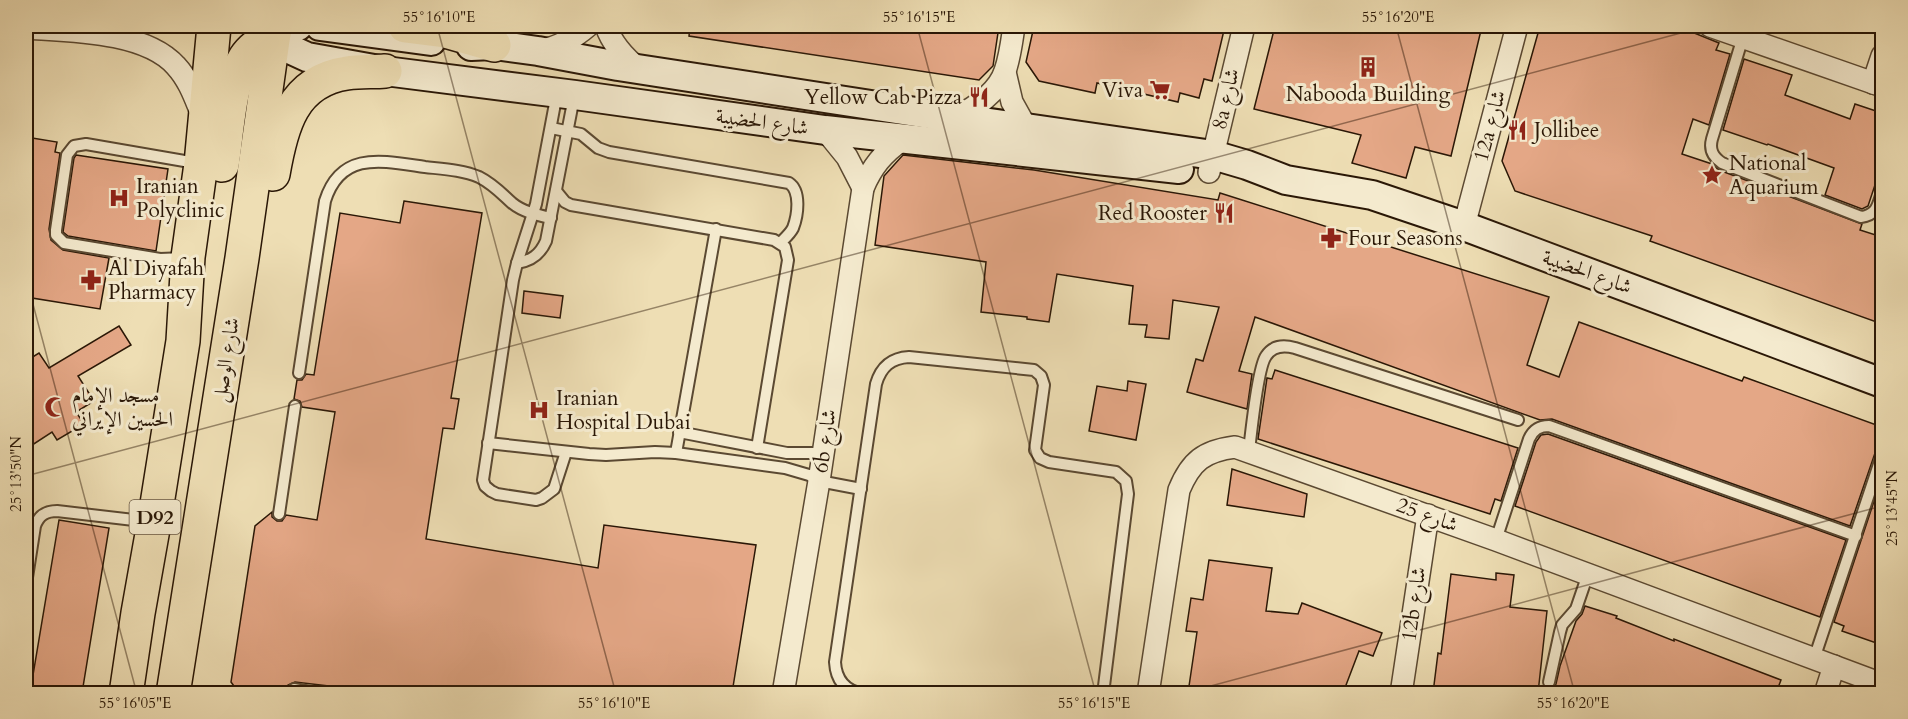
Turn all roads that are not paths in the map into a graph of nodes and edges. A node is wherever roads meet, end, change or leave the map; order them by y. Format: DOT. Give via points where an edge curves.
graph roads {
  1 [pos="129,26"];
  2 [pos="214,26"];
  3 [pos="320,26"];
  4 [pos="405,26"];
  5 [pos="588,26"];
  6 [pos="606,26"];
  7 [pos="1014,26"];
  8 [pos="1244,26"];
  9 [pos="1517,26"];
  10 [pos="1710,26"];
  11 [pos="26,28"];
  12 [pos="278,28"];
  13 [pos="1738,32"];
  14 [pos="92,33"];
  15 [pos="494,45"];
  16 [pos="538,51"];
  17 [pos="1882,56"];
  18 [pos="629,67"];
  19 [pos="385,71"];
  20 [pos="1005,72"];
  21 [pos="1878,85"];
  22 [pos="566,94"];
  23 [pos="955,118"];
  24 [pos="205,123"];
  25 [pos="551,128"];
  26 [pos="1027,129"];
  27 [pos="568,130"];
  28 [pos="825,130"];
  29 [pos="902,140"];
  30 [pos="201,164"];
  31 [pos="1211,164"];
  32 [pos="862,188"];
  33 [pos="556,191"];
  34 [pos="1882,192"];
  35 [pos="533,214"];
  36 [pos="550,218"];
  37 [pos="1464,226"];
  38 [pos="716,229"];
  39 [pos="780,243"];
  40 [pos="188,257"];
  41 [pos="242,258"];
  42 [pos="517,263"];
  43 [pos="183,341"];
  44 [pos="299,373"];
  45 [pos="1882,383"];
  46 [pos="295,406"];
  47 [pos="1518,420"];
  48 [pos="679,432"];
  49 [pos="488,443"];
  50 [pos="757,448"];
  51 [pos="1249,451"];
  52 [pos="566,452"];
  53 [pos="676,453"];
  54 [pos="823,453"];
  55 [pos="1882,455"];
  56 [pos="819,481"];
  57 [pos="861,489"];
  58 [pos="279,514"];
  59 [pos="1428,515"];
  60 [pos="154,523"];
  61 [pos="1856,536"];
  62 [pos="1496,540"];
  63 [pos="1588,574"];
  64 [pos="26,584"];
  65 [pos="188,599"];
  66 [pos="1824,663"];
  67 [pos="1550,682"];
  68 [pos="1882,684"];
  69 [pos="294,689"];
  70 [pos="126,693"];
  71 [pos="172,693"];
  72 [pos="192,693"];
  73 [pos="321,693"];
  74 [pos="783,693"];
  75 [pos="864,693"];
  76 [pos="1103,693"];
  77 [pos="1148,693"];
  78 [pos="1401,693"];
  79 [pos="1824,693"];
  1 -- 14 [label="street"];
  2 -- 24 [label="main road, D92"];
  3 -- 15 [label="street, شارع الحضيبة" via="462,45"];
  4 -- 15 [label="main road" via="445,31"];
  5 -- 16 [label="street" via="565,43"];
  6 -- 18 [label="street"];
  7 -- 20 [label="street"];
  8 -- 31 [label="street, 8a شارع"];
  9 -- 37 [label="street, 12a شارع"];
  10 -- 13 [label="street"];
  11 -- 14 [label="street"];
  12 -- 19 [label="street, شارع الحضيبة" via="283,44 307,57"];
  12 -- 41 [label="main road, شارع الوصل / D92"];
  12 -- 43 [label="main road" via="245,58 236,75 204,287"];
  13 -- 21 [label="street"];
  13 -- 34 [label="lane" via="1712,139 1714,156 1722,163 1861,217 1874,212"];
  14 -- 24 [label="street" via="138,42 165,55 185,77"];
  15 -- 16 [label="street, شارع الحضيبة"];
  16 -- 18 [label="street, شارع الحضيبة"];
  17 -- 21 [label="street"];
  18 -- 22 [label="street" via="594,73"];
  18 -- 23 [label="street, شارع الحضيبة"];
  19 -- 22 [label="street, شارع الحضيبة"];
  19 -- 41 [label="main road" via="328,78 296,102 286,120 261,232"];
  20 -- 23 [label="street" via="989,95"];
  20 -- 26 [label="street" via="1012,102"];
  22 -- 25 [label="lane"];
  22 -- 27 [label="lane"];
  22 -- 28 [label="street, شارع الحضيبة"];
  23 -- 26 [label="street, شارع الحضيبة"];
  24 -- 30 [label="main road, D92"];
  25 -- 27 [label="lane"];
  25 -- 35 [label="lane"];
  26 -- 31 [label="street, شارع الحضيبة"];
  27 -- 33 [label="lane"];
  27 -- 39 [label="lane" via="609,152 794,185 798,195 792,230"];
  28 -- 29 [label="street, شارع الحضيبة"];
  28 -- 32 [label="street" via="847,157"];
  29 -- 31 [label="street, شارع الحضيبة"];
  29 -- 32 [label="street, 6b شارع" via="878,160"];
  30 -- 40 [label="main road, D92"];
  30 -- 40 [label="lane" via="86,144 74,146 67,155 56,230 64,243 160,259"];
  31 -- 37 [label="street, شارع الحضيبة" via="1247,165 1286,180 1372,195"];
  32 -- 54 [label="street, 6b شارع"];
  33 -- 36 [label="lane"];
  33 -- 38 [label="lane" via="571,205"];
  35 -- 36 [label="lane"];
  35 -- 42 [label="lane"];
  35 -- 44 [label="lane" via="513,203 495,186 460,171 378,160 349,168 337,177 325,201"];
  36 -- 42 [label="lane" via="541,251"];
  37 -- 45 [label="street, شارع الحضيبة"];
  38 -- 39 [label="lane"];
  38 -- 48 [label="lane"];
  39 -- 50 [label="lane" via="788,260"];
  40 -- 43 [label="main road, D92"];
  41 -- 65 [label="main road, شارع الوصل / D92"];
  42 -- 49 [label="lane"];
  43 -- 60 [label="main road, D92"];
  46 -- 58 [label="lane"];
  47 -- 51 [label="lane" via="1279,346 1262,362"];
  48 -- 50 [label="lane"];
  48 -- 53 [label="lane"];
  49 -- 52 [label="lane"];
  49 -- 52 [label="lane" via="485,486 497,494 536,500 554,489"];
  50 -- 54 [label="lane"];
  51 -- 59 [label="street, شارع 25"];
  51 -- 77 [label="street, شارع 25" via="1235,447 1216,449 1199,458 1186,472 1179,490"];
  52 -- 53 [label="lane"];
  53 -- 56 [label="lane" via="785,468"];
  54 -- 56 [label="street, 6b شارع"];
  55 -- 61 [label="lane"];
  56 -- 57 [label="lane"];
  56 -- 74 [label="street, 6b شارع"];
  57 -- 75 [label="lane" via="835,662 840,681 847,688"];
  57 -- 76 [label="lane" via="876,384 891,362 909,357 1038,372 1044,385 1037,454 1044,461 1116,472 1128,487"];
  59 -- 62 [label="street, شارع 25"];
  59 -- 78 [label="street, 12b شارع"];
  60 -- 64 [label="lane" via="57,511 43,514 35,526"];
  60 -- 70 [label="main road, D92"];
  61 -- 62 [label="lane" via="1549,426 1536,428 1529,439"];
  61 -- 66 [label="lane"];
  62 -- 63 [label="street, شارع 25"];
  63 -- 66 [label="street, شارع 25"];
  63 -- 67 [label="lane" via="1576,609 1562,625"];
  65 -- 71 [label="main road, شارع الوصل / D92"];
  65 -- 72 [label="street" via="194,618 188,669"];
  66 -- 68 [label="street, شارع 25"];
  66 -- 79 [label="street"];
  69 -- 73 [label="lane"];
}
